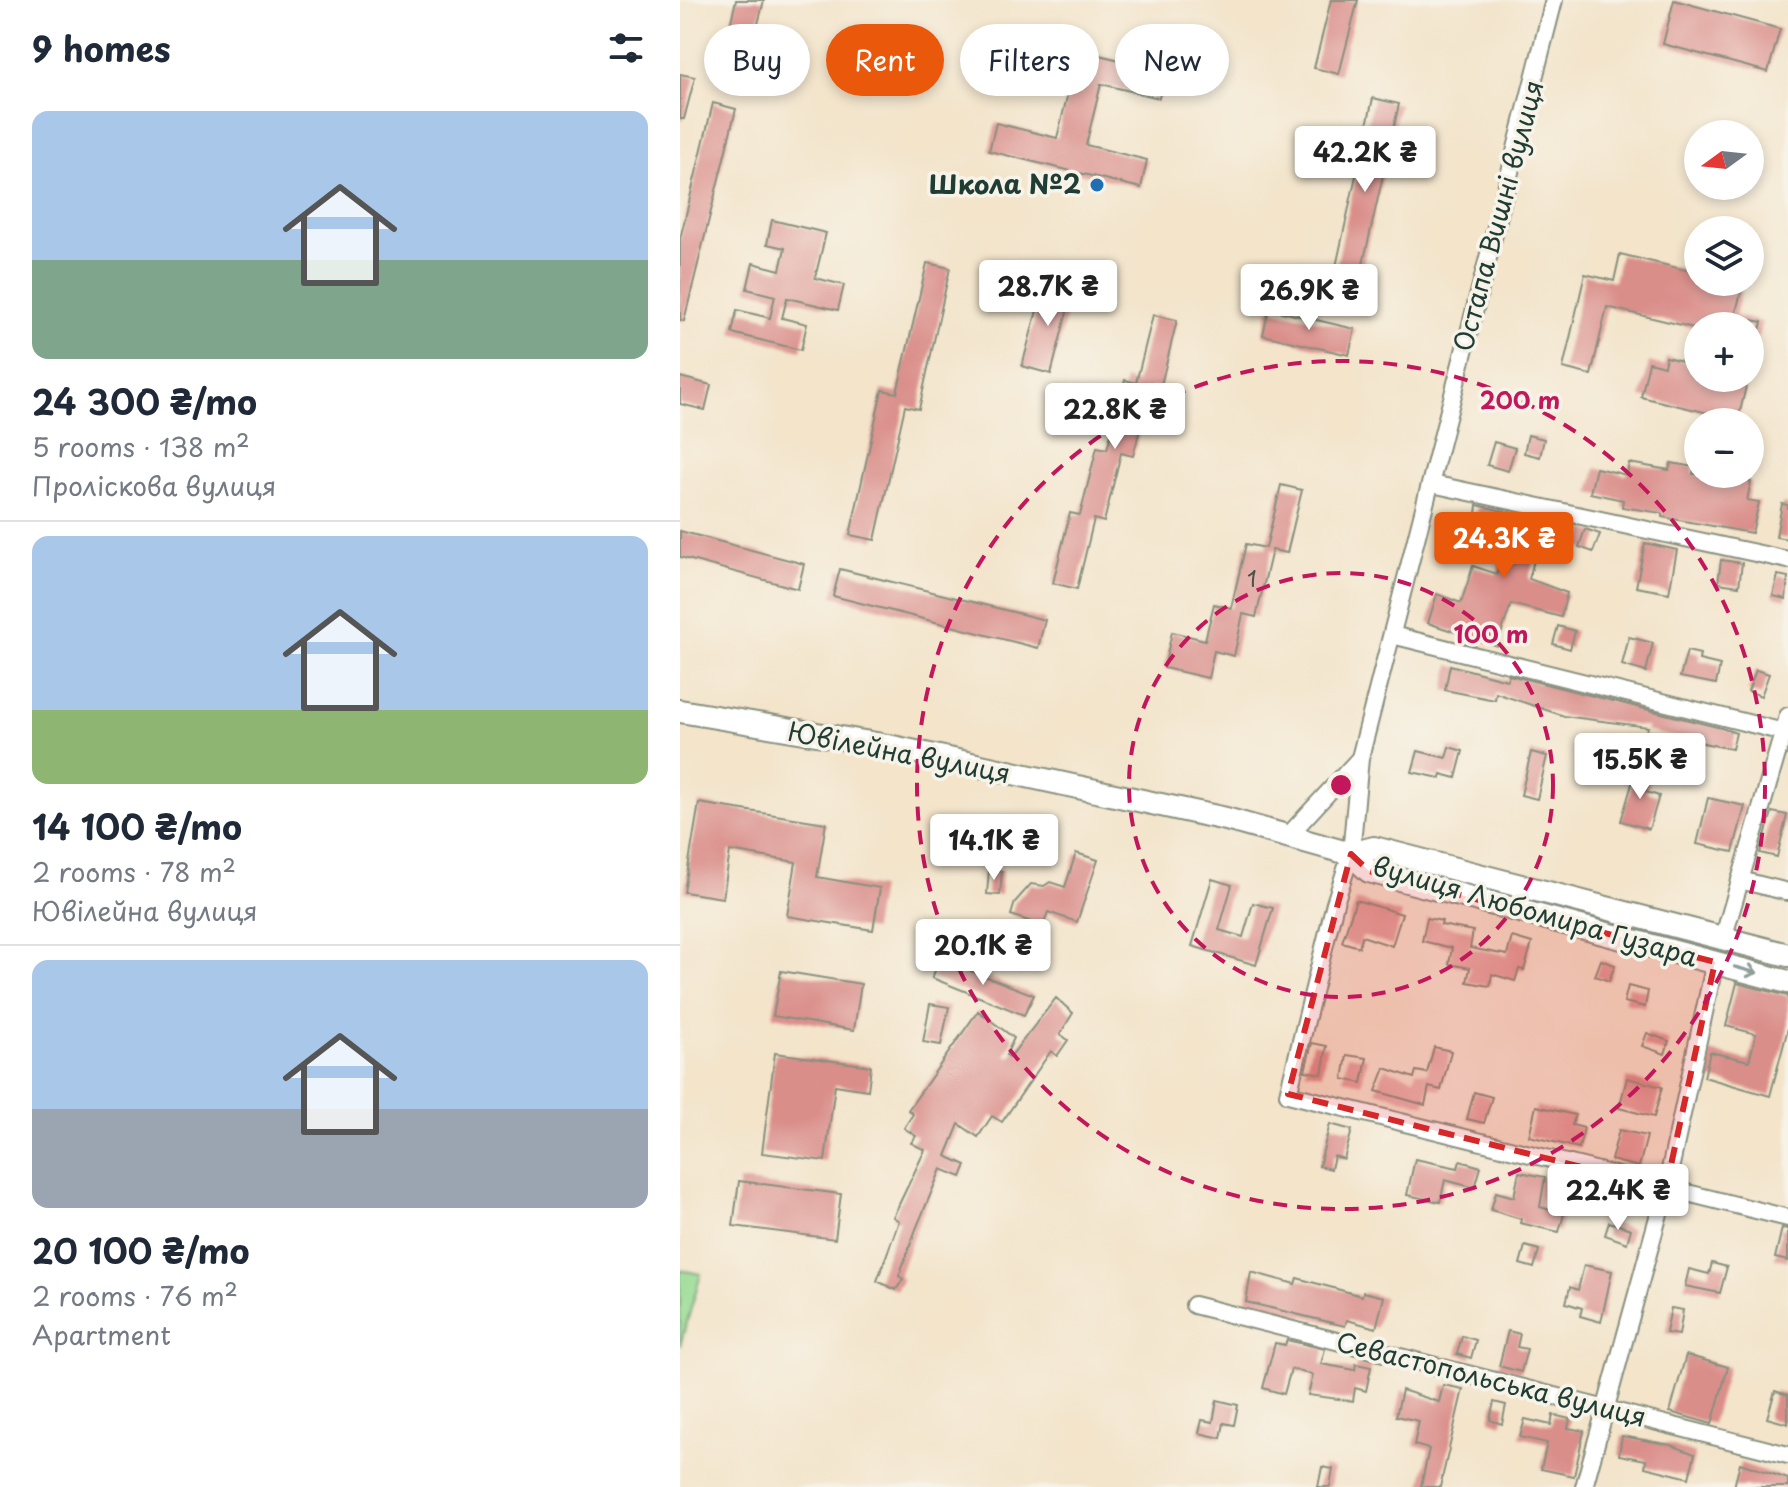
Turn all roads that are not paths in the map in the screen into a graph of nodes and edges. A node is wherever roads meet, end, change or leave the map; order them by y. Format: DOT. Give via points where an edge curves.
graph roads {
  1 [pos="1554,0"];
  2 [pos="1432,484"];
  3 [pos="1788,560"];
  4 [pos="1392,635"];
  5 [pos="680,711"];
  6 [pos="1787,727"];
  7 [pos="1360,758"];
  8 [pos="1288,836"];
  9 [pos="1351,854"];
  10 [pos="1740,880"];
  11 [pos="1788,892"];
  12 [pos="1723,939"];
  13 [pos="1788,955"];
  14 [pos="1715,962"];
  15 [pos="1788,982"];
  16 [pos="1666,1188"];
  17 [pos="1788,1218"];
  18 [pos="1194,1305"];
  19 [pos="1606,1408"];
  20 [pos="1788,1455"];
  21 [pos="1584,1487"];
  1 -- 2 [label="street, Остапа Вишні вулиця"];
  2 -- 3 [label="street"];
  2 -- 4 [label="street, Остапа Вишні вулиця"];
  4 -- 6 [label="street"];
  4 -- 7 [label="street, Остапа Вишні вулиця"];
  5 -- 8 [label="street, Ювілейна вулиця" via="888,746"];
  6 -- 10 [label="street"];
  7 -- 8 [label="street"];
  7 -- 9 [label="street, Остапа Вишні вулиця"];
  8 -- 9 [label="street, Ювілейна вулиця"];
  9 -- 12 [label="street, вулиця Любомира Гузара" via="1374,848"];
  9 -- 14 [label="street, вулиця Любомира Гузара" via="1369,871"];
  9 -- 16 [label="street" via="1288,1094"];
  10 -- 11 [label="street"];
  10 -- 12 [label="street"];
  12 -- 13 [label="street, вулиця Любомира Гузара"];
  14 -- 15 [label="street, вулиця Любомира Гузара, one-way"];
  14 -- 16 [label="street"];
  16 -- 17 [label="street"];
  16 -- 19 [label="street"];
  18 -- 19 [label="street, Севастопольська вулиця"];
  19 -- 20 [label="street, Севастопольська вулиця"];
  19 -- 21 [label="street"];
}
